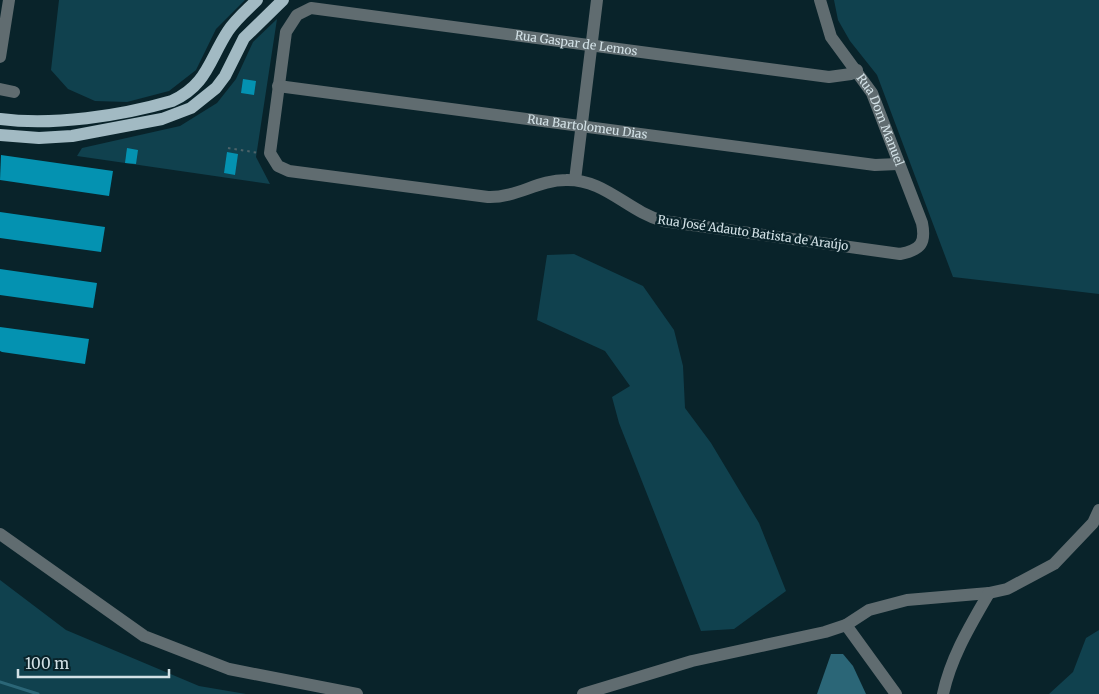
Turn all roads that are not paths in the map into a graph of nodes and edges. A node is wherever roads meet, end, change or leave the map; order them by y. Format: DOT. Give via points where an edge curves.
graph roads {
  1 [pos="9,0"];
  2 [pos="257,0"];
  3 [pos="283,0"];
  4 [pos="597,0"];
  5 [pos="820,0"];
  6 [pos="590,45"];
  7 [pos="0,56"];
  8 [pos="857,70"];
  9 [pos="278,86"];
  10 [pos="0,89"];
  11 [pos="14,92"];
  12 [pos="0,119"];
  13 [pos="71,120"];
  14 [pos="38,122"];
  15 [pos="580,126"];
  16 [pos="0,135"];
  17 [pos="72,136"];
  18 [pos="39,138"];
  19 [pos="898,164"];
  20 [pos="575,180"];
  21 [pos="920,246"];
  22 [pos="1099,510"];
  23 [pos="0,534"];
  24 [pos="989,593"];
  25 [pos="846,625"];
  26 [pos="357,694"];
  27 [pos="583,694"];
  28 [pos="896,694"];
  29 [pos="943,694"];
  1 -- 7 [label="street"];
  2 -- 13 [label="main road" via="228,30 209,68 184,96 159,105"];
  3 -- 17 [label="main road" via="244,38 216,88 191,108 162,119"];
  4 -- 6 [label="street"];
  5 -- 8 [label="street, Rua Dom Manuel" via="831,37"];
  6 -- 8 [label="street, Rua Gaspar de Lemos" via="829,77"];
  6 -- 9 [label="street, Rua Gaspar de Lemos" via="316,7 297,14 286,32"];
  6 -- 15 [label="street"];
  8 -- 19 [label="street, Rua Dom Manuel" via="872,93"];
  9 -- 15 [label="street, Rua Bartolomeu Dias"];
  9 -- 20 [label="street, Rua José Adauto Batista de Araújo" via="269,145 278,166 288,171 488,197 507,196 551,181"];
  10 -- 11 [label="street"];
  12 -- 14 [label="main road"];
  13 -- 14 [label="main road"];
  13 -- 17 [label="main road"];
  14 -- 18 [label="main road" via="36,132"];
  15 -- 19 [label="street, Rua Bartolomeu Dias" via="875,165"];
  15 -- 20 [label="street"];
  16 -- 18 [label="main road"];
  17 -- 18 [label="main road"];
  19 -- 21 [label="street, Rua Dom Manuel" via="922,222 924,236"];
  20 -- 21 [label="street, Rua José Adauto Batista de Araújo" via="604,188 637,212 663,222 900,254"];
  22 -- 24 [label="street" via="1093,523 1054,564 1007,589"];
  23 -- 26 [label="street" via="144,636 229,669"];
  24 -- 25 [label="street" via="907,600 869,610"];
  24 -- 29 [label="street" via="962,640 948,672"];
  25 -- 27 [label="street" via="692,661"];
  25 -- 28 [label="street"];
}
